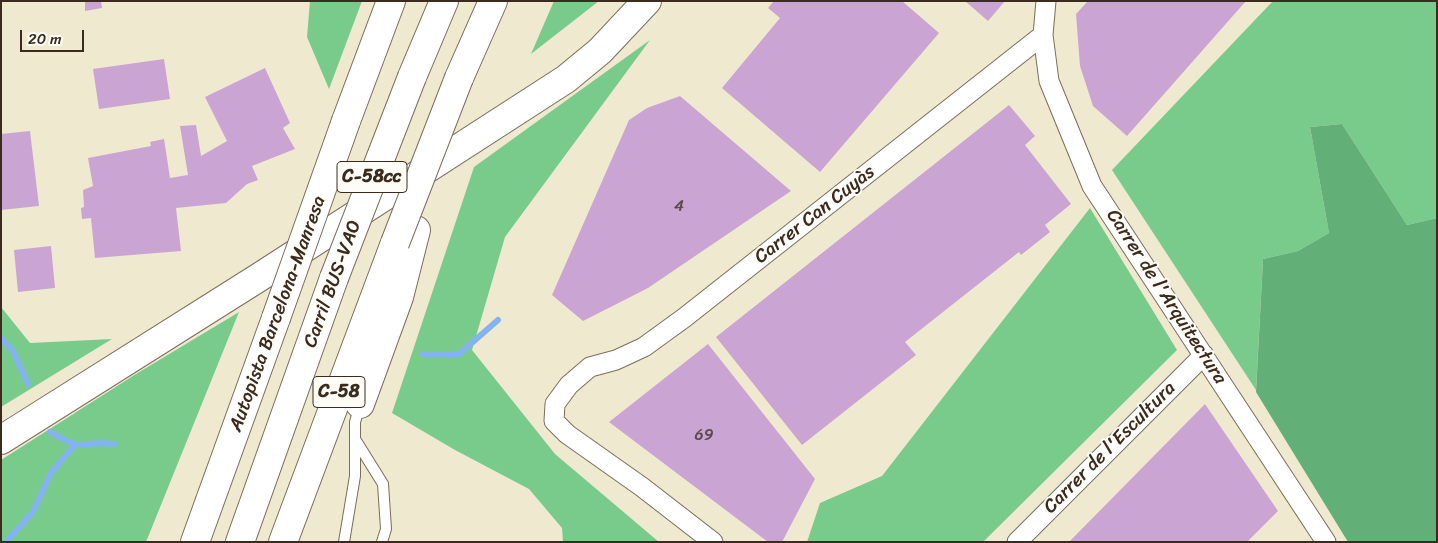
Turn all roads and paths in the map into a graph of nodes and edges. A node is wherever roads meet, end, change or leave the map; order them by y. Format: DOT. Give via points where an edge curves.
graph roads {
  1 [pos="391,1"];
  2 [pos="444,1"];
  3 [pos="493,1"];
  4 [pos="647,1"];
  5 [pos="1046,1"];
  6 [pos="1043,35"];
  7 [pos="405,237"];
  8 [pos="1204,355"];
  9 [pos="360,404"];
  10 [pos="234,438"];
  11 [pos="355,439"];
  12 [pos="1,440"];
  13 [pos="176,542"];
  14 [pos="195,542"];
  15 [pos="240,542"];
  16 [pos="283,542"];
  17 [pos="344,542"];
  18 [pos="382,542"];
  19 [pos="713,542"];
  20 [pos="1017,542"];
  21 [pos="1326,542"];
  1 -- 10 [label="main road, Autopista Barcelona-Manresa, bridge"];
  2 -- 15 [label="main road, Carril BUS-VAO / C-58cc, bridge" via="334,278"];
  3 -- 7 [label="main road, C-58, bridge" via="444,118"];
  4 -- 12 [label="main road" via="600,51 566,79 250,284"];
  5 -- 6 [label="street"];
  6 -- 8 [label="street, Carrer de l'Arquitectura" via="1048,81 1092,186"];
  6 -- 19 [label="street, Carrer Can Cuyàs" via="684,318 644,347 590,367 569,385 555,404 554,421 567,434"];
  7 -- 9 [label="main road" via="400,297"];
  7 -- 16 [label="main road, C-58"];
  8 -- 20 [label="street, Carrer de l'Escultura"];
  8 -- 21 [label="street, Carrer de l'Arquitectura"];
  9 -- 11 [label="lane"];
  10 -- 13 [label="main road"];
  10 -- 14 [label="main road, Autopista Barcelona-Manresa"];
  11 -- 17 [label="lane" via="355,476"];
  11 -- 18 [label="lane" via="383,484 386,529"];
}
